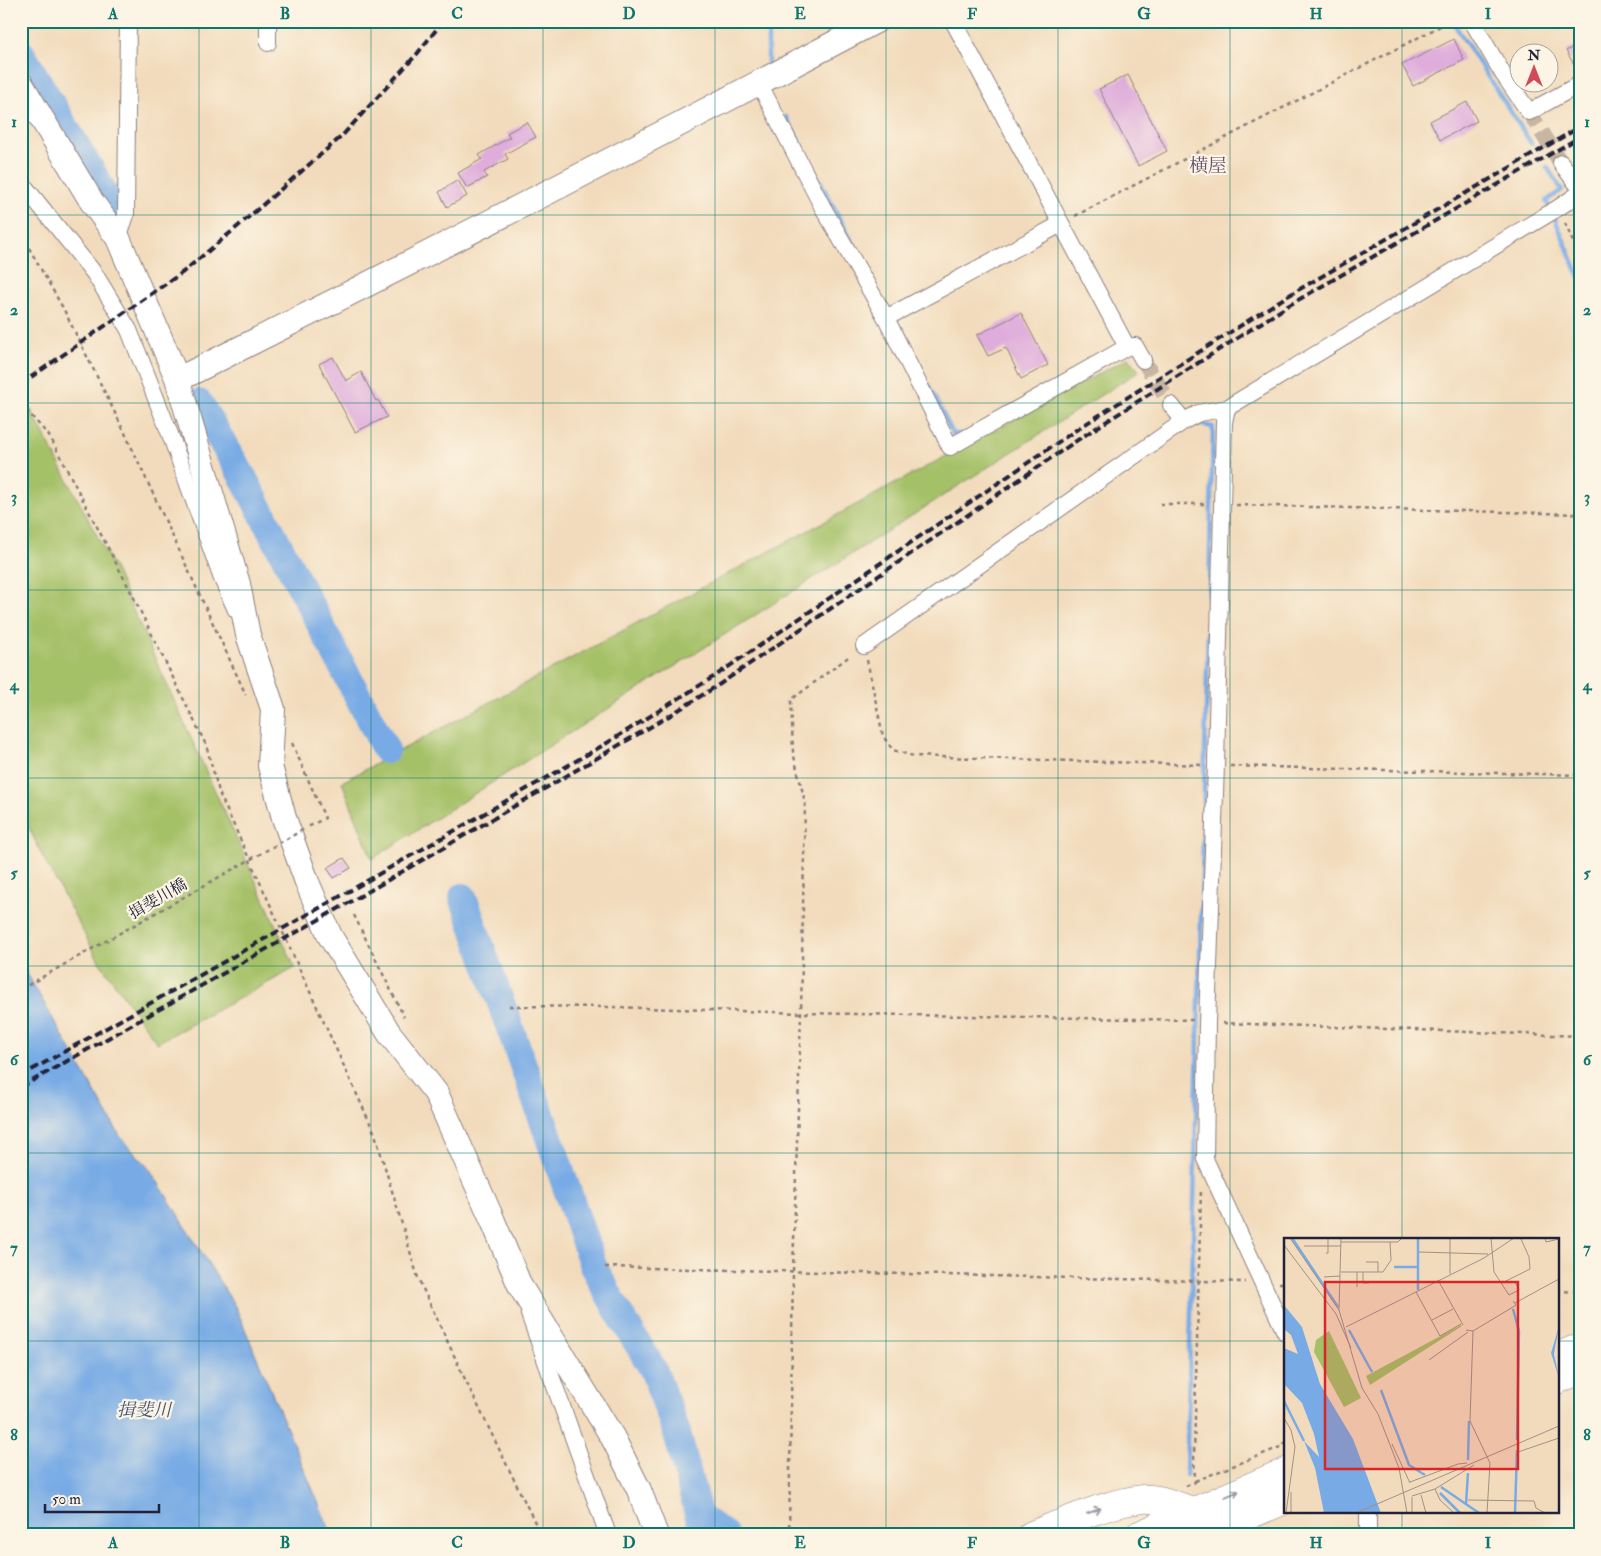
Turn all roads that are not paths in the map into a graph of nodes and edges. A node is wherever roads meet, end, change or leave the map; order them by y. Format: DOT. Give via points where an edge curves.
graph roads {
  1 [pos="128,21"];
  2 [pos="268,21"];
  3 [pos="876,21"];
  4 [pos="953,21"];
  5 [pos="1472,21"];
  6 [pos="268,43"];
  7 [pos="759,83"];
  8 [pos="21,84"];
  9 [pos="1580,84"];
  10 [pos="1562,163"];
  11 [pos="21,182"];
  12 [pos="1578,183"];
  13 [pos="1060,224"];
  14 [pos="118,238"];
  15 [pos="886,318"];
  16 [pos="1127,348"];
  17 [pos="1142,360"];
  18 [pos="177,378"];
  19 [pos="1172,405"];
  20 [pos="1227,408"];
  21 [pos="1184,421"];
  22 [pos="248,635"];
  23 [pos="864,646"];
  24 [pos="520,1286"];
  25 [pos="1284,1330"];
  26 [pos="1580,1348"];
  27 [pos="1558,1357"];
  28 [pos="1580,1370"];
  29 [pos="1558,1380"];
  30 [pos="1284,1472"];
  31 [pos="1284,1501"];
  32 [pos="1192,1511"];
  33 [pos="1368,1514"];
  34 [pos="1234,1527"];
  35 [pos="608,1535"];
  36 [pos="656,1535"];
  37 [pos="1032,1535"];
  38 [pos="1139,1535"];
  39 [pos="1368,1535"];
  1 -- 14 [label="street" via="126,215"];
  2 -- 6 [label="street"];
  3 -- 7 [label="street"];
  4 -- 13 [label="street"];
  5 -- 9 [label="street" via="1529,112"];
  7 -- 15 [label="street" via="822,206"];
  7 -- 18 [label="street" via="340,299"];
  8 -- 14 [label="street" via="92,202"];
  10 -- 12 [label="street"];
  11 -- 22 [label="street" via="94,273 129,330 222,580"];
  12 -- 20 [label="street" via="1558,208"];
  13 -- 15 [label="street"];
  13 -- 16 [label="street"];
  14 -- 18 [label="street"];
  15 -- 16 [label="street" via="950,447"];
  16 -- 17 [label="street" via="1135,346"];
  18 -- 22 [label="street" via="238,584"];
  19 -- 21 [label="street"];
  20 -- 21 [label="street" via="1199,413"];
  20 -- 25 [label="street" via="1224,422 1205,1159"];
  21 -- 23 [label="street"];
  22 -- 24 [label="street" via="273,709 270,766 307,882 330,936 359,984 389,1033 436,1093"];
  24 -- 35 [label="street"];
  24 -- 36 [label="street" via="613,1438 639,1490"];
  26 -- 27 [label="highway"];
  28 -- 29 [label="highway"];
  32 -- 30 [label="highway, one-way"];
  31 -- 34 [label="highway"];
  32 -- 34 [label="highway"];
  37 -- 32 [label="highway, one-way" via="1103,1508 1145,1498"];
  32 -- 38 [label="highway"];
  33 -- 39 [label="street"];
}
